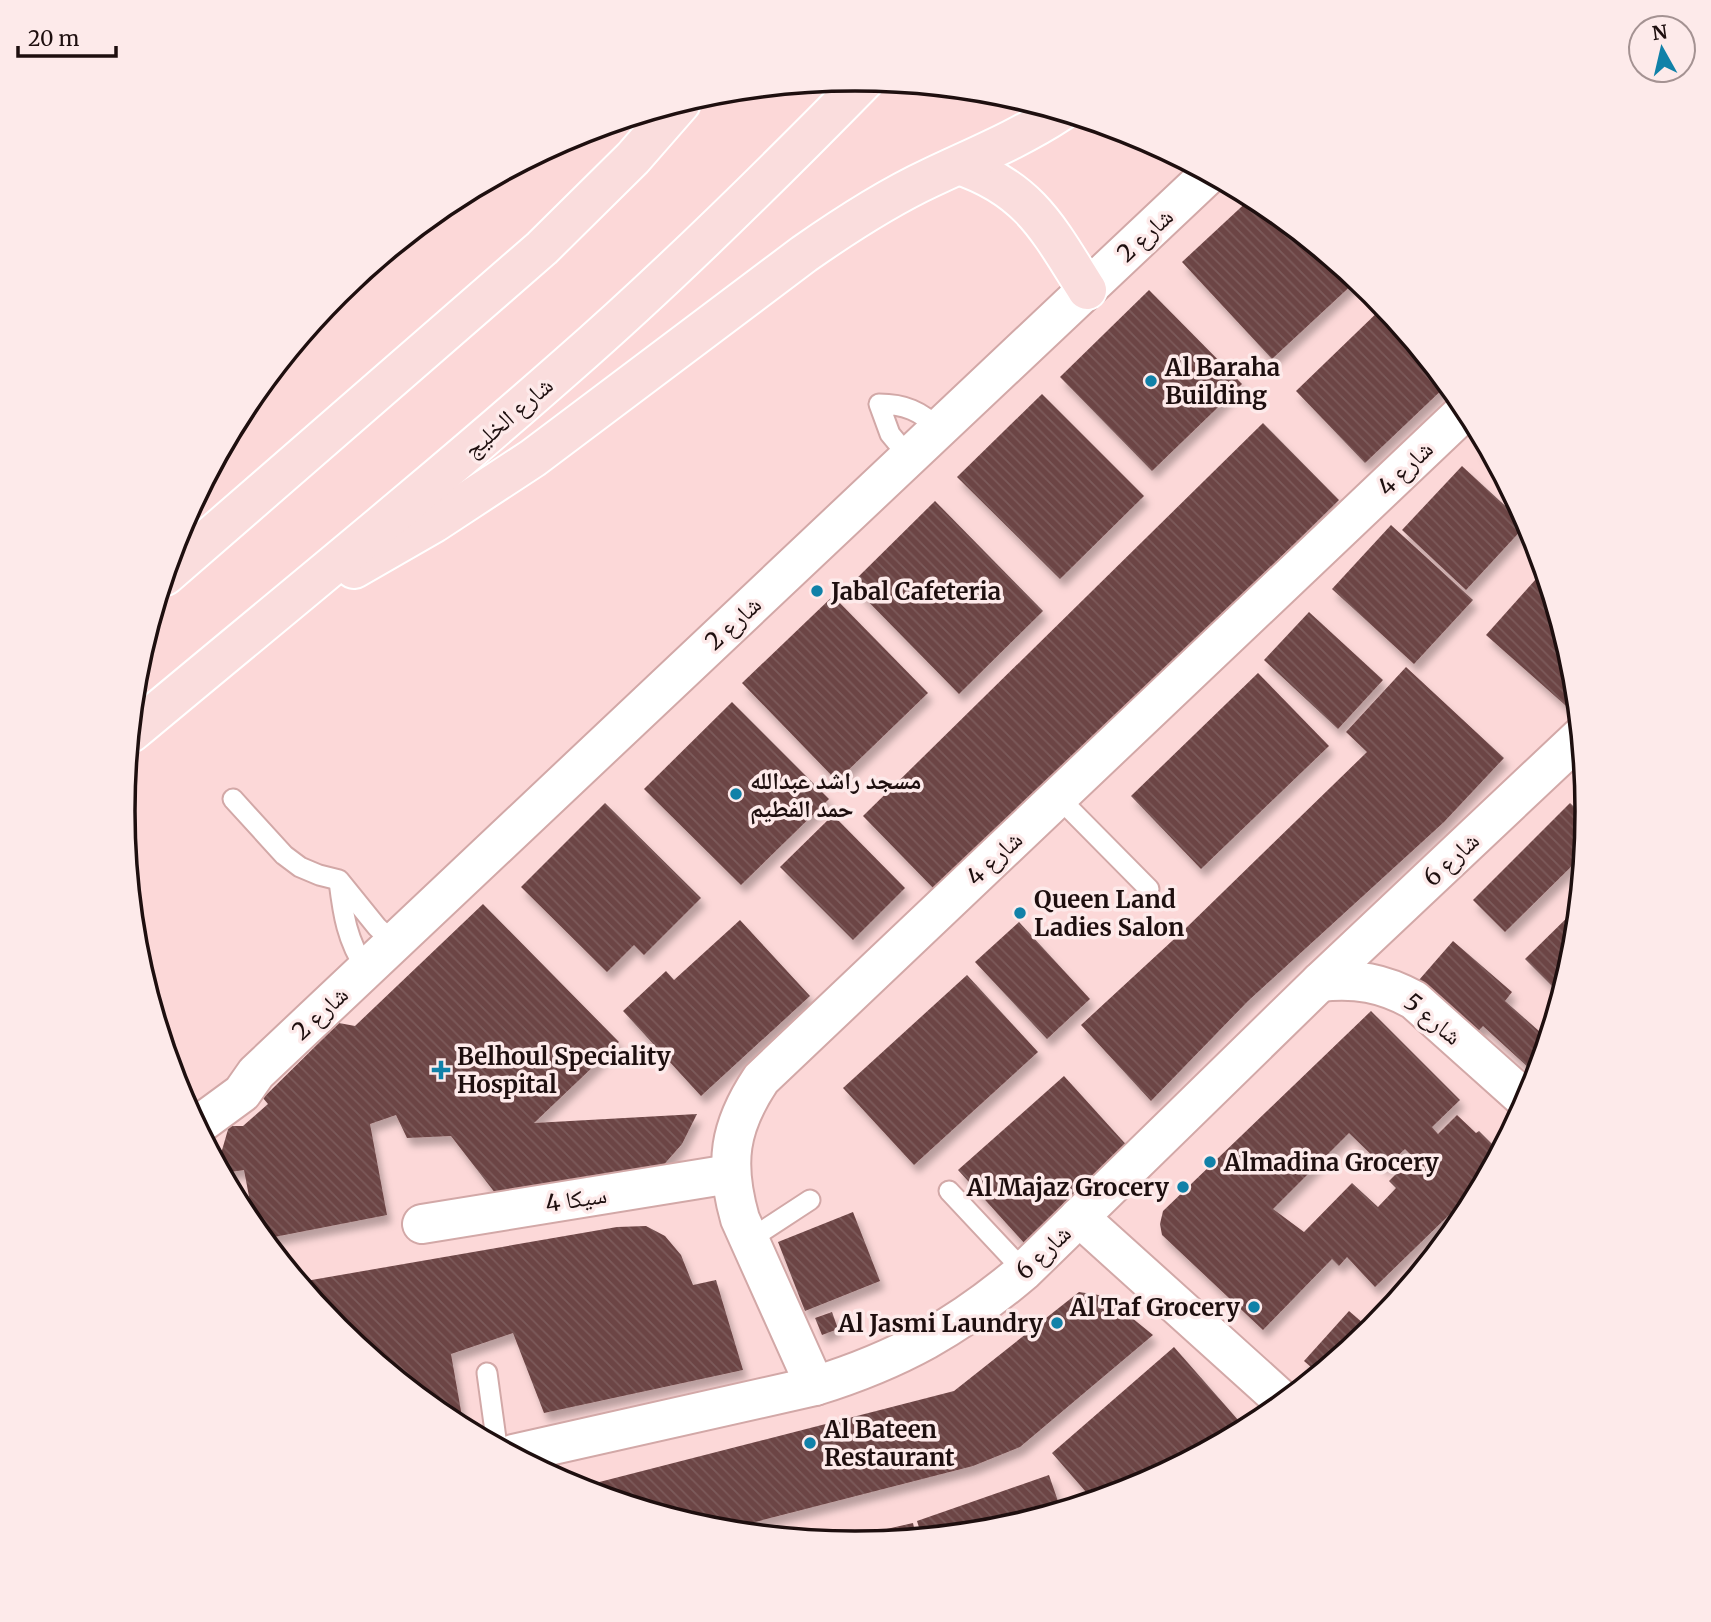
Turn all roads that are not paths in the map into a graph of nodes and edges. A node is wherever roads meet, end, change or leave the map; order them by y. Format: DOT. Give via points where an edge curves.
graph roads {
  1 [pos="854,91"];
  2 [pos="670,116"];
  3 [pos="1050,118"];
  4 [pos="959,165"];
  5 [pos="1203,180"];
  6 [pos="1087,290"];
  7 [pos="1458,417"];
  8 [pos="939,429"];
  9 [pos="909,457"];
  10 [pos="180,563"];
  11 [pos="283,606"];
  12 [pos="141,724"];
  13 [pos="1572,745"];
  14 [pos="1058,797"];
  15 [pos="233,799"];
  16 [pos="339,880"];
  17 [pos="1149,889"];
  18 [pos="394,943"];
  19 [pos="366,969"];
  20 [pos="1320,982"];
  21 [pos="256,1073"];
  22 [pos="1518,1093"];
  23 [pos="195,1098"];
  24 [pos="206,1120"];
  25 [pos="730,1174"];
  26 [pos="950,1191"];
  27 [pos="810,1200"];
  28 [pos="1079,1217"];
  29 [pos="422,1224"];
  30 [pos="749,1240"];
  31 [pos="1024,1271"];
  32 [pos="486,1373"];
  33 [pos="815,1385"];
  34 [pos="1276,1395"];
  35 [pos="495,1435"];
  36 [pos="526,1451"];
  1 -- 11 [label="main road, شارع الخليج" via="722,223 579,355"];
  2 -- 10 [label="main road" via="542,248"];
  3 -- 4 [label="main road"];
  4 -- 6 [label="main road" via="1001,183 1036,212"];
  4 -- 11 [label="main road" via="886,201 804,254 484,491 360,566"];
  5 -- 6 [label="street, شارع 2"];
  6 -- 8 [label="street, شارع 2"];
  7 -- 14 [label="street, شارع 4"];
  8 -- 9 [label="street, شارع 2"];
  8 -- 9 [label="lane" via="913,409 879,404 890,434"];
  9 -- 18 [label="street, شارع 2"];
  11 -- 12 [label="main road, شارع الخليج"];
  13 -- 20 [label="street, شارع 6"];
  14 -- 17 [label="lane"];
  14 -- 25 [label="street, شارع 4" via="761,1079 736,1124"];
  15 -- 16 [label="lane" via="284,855 300,867"];
  16 -- 18 [label="lane"];
  16 -- 19 [label="lane" via="346,930"];
  18 -- 19 [label="street, شارع 2"];
  19 -- 21 [label="street, شارع 2"];
  20 -- 22 [label="street, شارع 5" via="1345,979 1393,988 1414,1000"];
  20 -- 28 [label="street, شارع 6"];
  21 -- 23 [label="street, شارع 2" via="232,1077"];
  21 -- 24 [label="street, شارع 2" via="242,1093"];
  25 -- 29 [label="street, 4 سيكا"];
  25 -- 30 [label="street, شارع 4"];
  26 -- 31 [label="lane"];
  27 -- 30 [label="lane"];
  28 -- 31 [label="street, شارع 6"];
  28 -- 34 [label="street"];
  30 -- 33 [label="street, شارع 4"];
  31 -- 33 [label="street, شارع 6" via="988,1302 906,1352"];
  32 -- 35 [label="lane"];
  33 -- 36 [label="street, شارع 6"];
}
